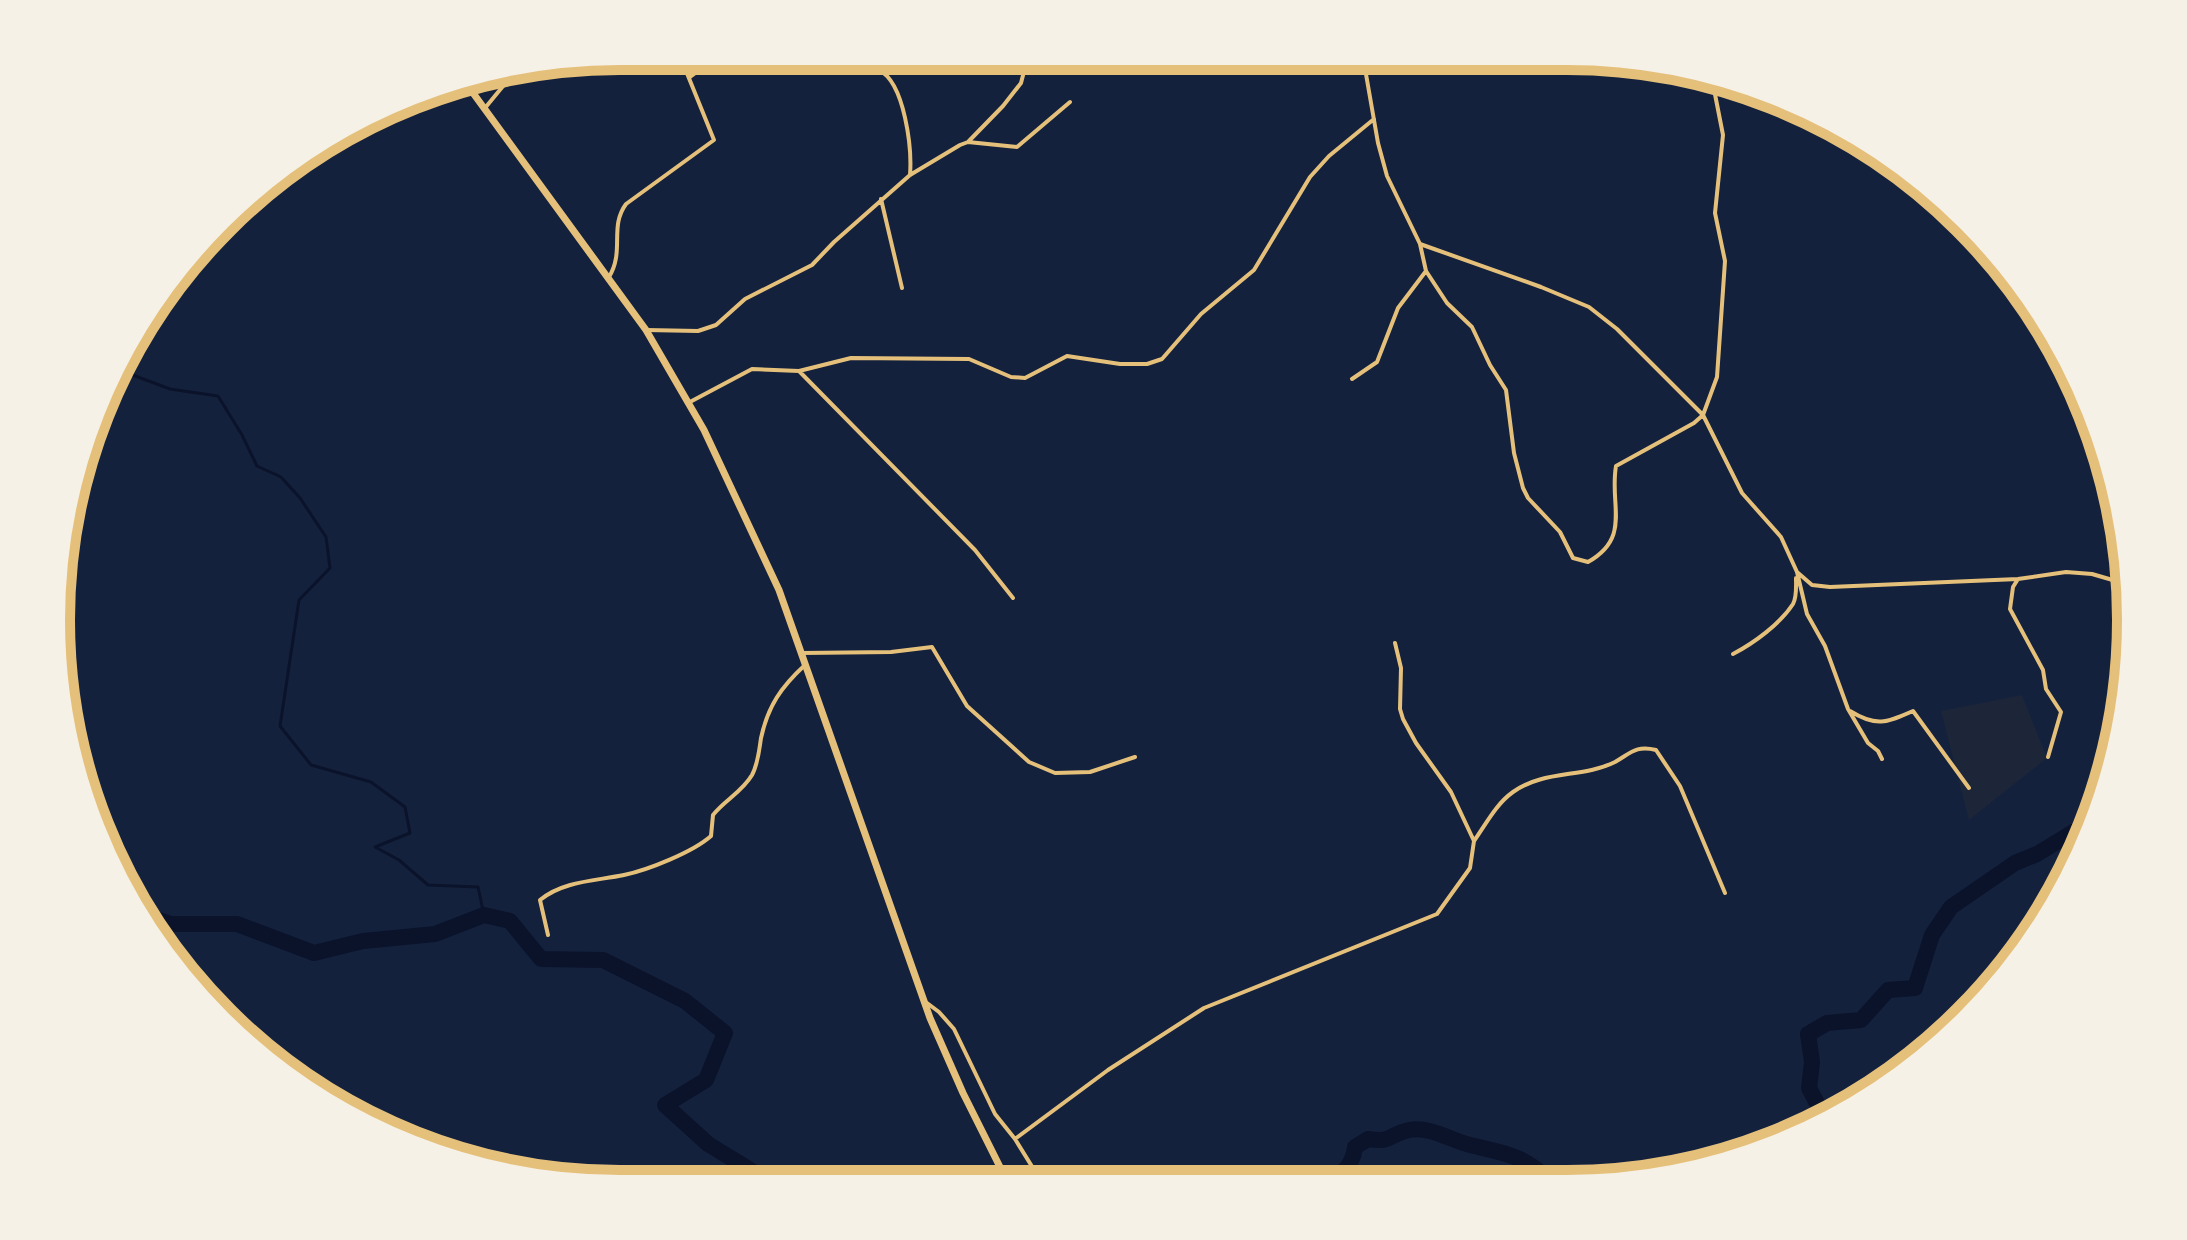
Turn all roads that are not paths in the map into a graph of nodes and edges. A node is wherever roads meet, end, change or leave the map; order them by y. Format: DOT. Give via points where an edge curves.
graph roads {
  1 [pos="687,70"];
  2 [pos="699,70"];
  3 [pos="880,70"];
  4 [pos="1024,70"];
  5 [pos="1365,70"];
  6 [pos="690,77"];
  7 [pos="506,83"];
  8 [pos="472,91"];
  9 [pos="1714,91"];
  10 [pos="1070,102"];
  11 [pos="485,108"];
  12 [pos="1374,119"];
  13 [pos="968,142"];
  14 [pos="910,175"];
  15 [pos="881,199"];
  16 [pos="1420,244"];
  17 [pos="1426,271"];
  18 [pos="609,277"];
  19 [pos="902,288"];
  20 [pos="646,330"];
  21 [pos="799,371"];
  22 [pos="1352,379"];
  23 [pos="688,403"];
  24 [pos="1703,415"];
  25 [pos="1797,572"];
  26 [pos="2018,579"];
  27 [pos="2116,581"];
  28 [pos="1013,598"];
  29 [pos="1395,643"];
  30 [pos="802,653"];
  31 [pos="1733,654"];
  32 [pos="807,664"];
  33 [pos="1848,709"];
  34 [pos="1135,757"];
  35 [pos="2048,757"];
  36 [pos="1882,759"];
  37 [pos="1969,788"];
  38 [pos="1474,841"];
  39 [pos="1725,893"];
  40 [pos="548,935"];
  41 [pos="924,1002"];
  42 [pos="1015,1139"];
  43 [pos="1002,1170"];
  44 [pos="1034,1170"];
  1 -- 6 [label="street"];
  2 -- 6 [label="street"];
  3 -- 14 [label="street" via="892,83 910,134"];
  4 -- 13 [label="street" via="1003,106"];
  5 -- 12 [label="street"];
  6 -- 18 [label="street" via="714,140 626,204 618,223 618,258"];
  7 -- 11 [label="street"];
  8 -- 11 [label="highway"];
  9 -- 24 [label="street" via="1723,135 1715,213 1725,261 1717,377"];
  10 -- 13 [label="street" via="1017,147"];
  11 -- 18 [label="highway"];
  12 -- 16 [label="street" via="1387,176"];
  12 -- 21 [label="street" via="1310,177 1254,270 1201,314 1162,359 1120,364 1067,356 1025,378 969,359 949,358 851,358"];
  13 -- 14 [label="street"];
  14 -- 15 [label="street"];
  15 -- 19 [label="street"];
  15 -- 20 [label="street" via="812,265 745,299 716,325 698,331"];
  16 -- 17 [label="street"];
  16 -- 24 [label="street" via="1589,307"];
  17 -- 22 [label="street" via="1398,308 1377,362"];
  17 -- 24 [label="street" via="1447,303 1472,327 1506,390 1514,453 1528,498 1560,532 1573,558 1596,558 1615,535 1616,466"];
  18 -- 20 [label="highway"];
  20 -- 23 [label="highway"];
  21 -- 23 [label="street" via="752,369"];
  21 -- 28 [label="street" via="975,550"];
  23 -- 30 [label="highway" via="779,590"];
  24 -- 25 [label="street" via="1742,493 1781,537"];
  25 -- 26 [label="street" via="1812,585 1830,587"];
  25 -- 31 [label="street" via="1795,602"];
  25 -- 33 [label="street" via="1807,614"];
  26 -- 27 [label="street" via="2066,572"];
  26 -- 35 [label="street" via="2010,609 2061,712"];
  29 -- 38 [label="street" via="1403,719 1451,792"];
  30 -- 32 [label="highway"];
  30 -- 34 [label="street" via="932,647 967,706 1029,762 1055,773 1090,772"];
  32 -- 40 [label="street" via="773,700 756,766 736,795 713,815 711,836 635,872 553,889 540,900"];
  32 -- 41 [label="highway"];
  33 -- 36 [label="street"];
  33 -- 37 [label="street" via="1875,723 1913,711"];
  38 -- 39 [label="street" via="1514,790 1537,780 1591,771 1644,747 1656,750 1680,786"];
  38 -- 42 [label="street" via="1470,868 1437,914 1204,1008"];
  41 -- 42 [label="street" via="954,1029 995,1114"];
  41 -- 43 [label="highway"];
  42 -- 44 [label="street"];
}
